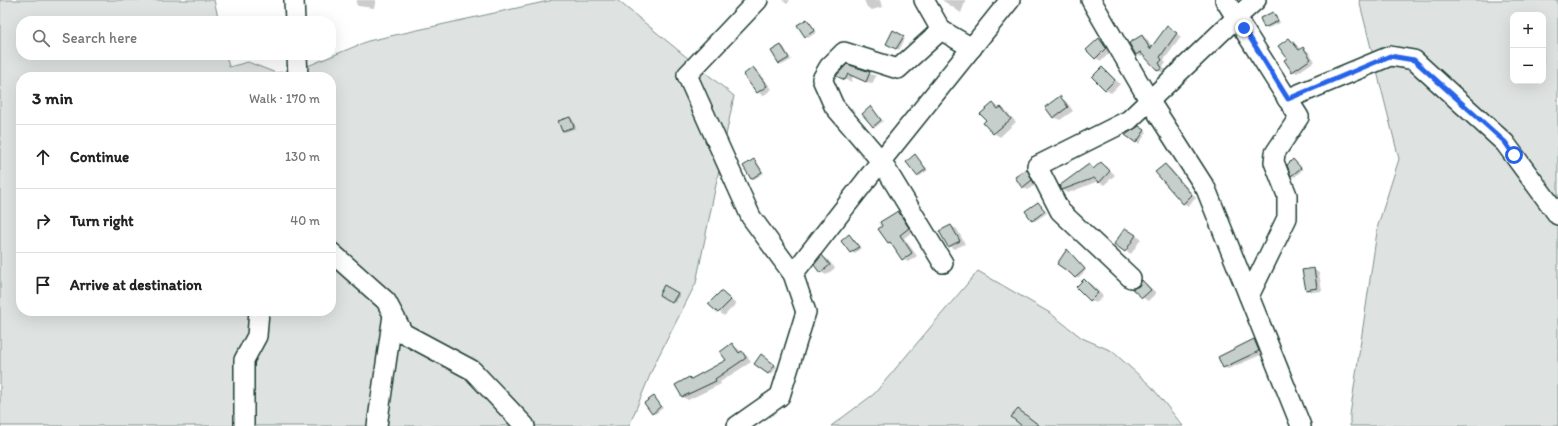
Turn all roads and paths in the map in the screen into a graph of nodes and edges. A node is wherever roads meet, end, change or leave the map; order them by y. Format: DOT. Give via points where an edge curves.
graph roads {
  1 [pos="294,0"];
  2 [pos="758,0"];
  3 [pos="924,0"];
  4 [pos="1010,0"];
  5 [pos="1091,0"];
  6 [pos="1225,0"];
  7 [pos="1256,0"];
  8 [pos="295,16"];
  9 [pos="1237,17"];
  10 [pos="942,30"];
  11 [pos="972,48"];
  12 [pos="297,60"];
  13 [pos="298,72"];
  14 [pos="1288,99"];
  15 [pos="1149,100"];
  16 [pos="881,161"];
  17 [pos="1558,215"];
  18 [pos="336,256"];
  19 [pos="943,263"];
  20 [pos="794,274"];
  21 [pos="1131,278"];
  22 [pos="1249,296"];
  23 [pos="258,316"];
  24 [pos="393,316"];
  25 [pos="244,426"];
  26 [pos="377,426"];
  27 [pos="525,426"];
  28 [pos="737,426"];
  29 [pos="1301,426"];
  1 -- 8 [label="street"];
  2 -- 20 [label="street" via="687,74 751,217"];
  3 -- 10 [label="street"];
  4 -- 11 [label="street"];
  5 -- 15 [label="street"];
  6 -- 9 [label="street"];
  7 -- 9 [label="street"];
  9 -- 14 [label="street"];
  9 -- 15 [label="street"];
  10 -- 11 [label="street"];
  10 -- 16 [label="street" via="898,69 844,52 829,67 822,79 834,106"];
  11 -- 16 [label="street"];
  12 -- 13 [label="street"];
  14 -- 17 [label="street" via="1390,56 1414,60 1505,142"];
  14 -- 22 [label="street" via="1299,117 1275,153 1274,162 1287,195 1287,218"];
  15 -- 21 [label="street" via="1129,120 1037,166 1060,211"];
  15 -- 22 [label="street" via="1206,189"];
  16 -- 19 [label="street"];
  16 -- 20 [label="street"];
  18 -- 24 [label="street" via="386,301"];
  20 -- 28 [label="street" via="806,312 780,396"];
  22 -- 29 [label="street"];
  23 -- 25 [label="street" via="256,336 244,360"];
  24 -- 26 [label="street"];
  24 -- 27 [label="street" via="403,333 472,370"];
}
